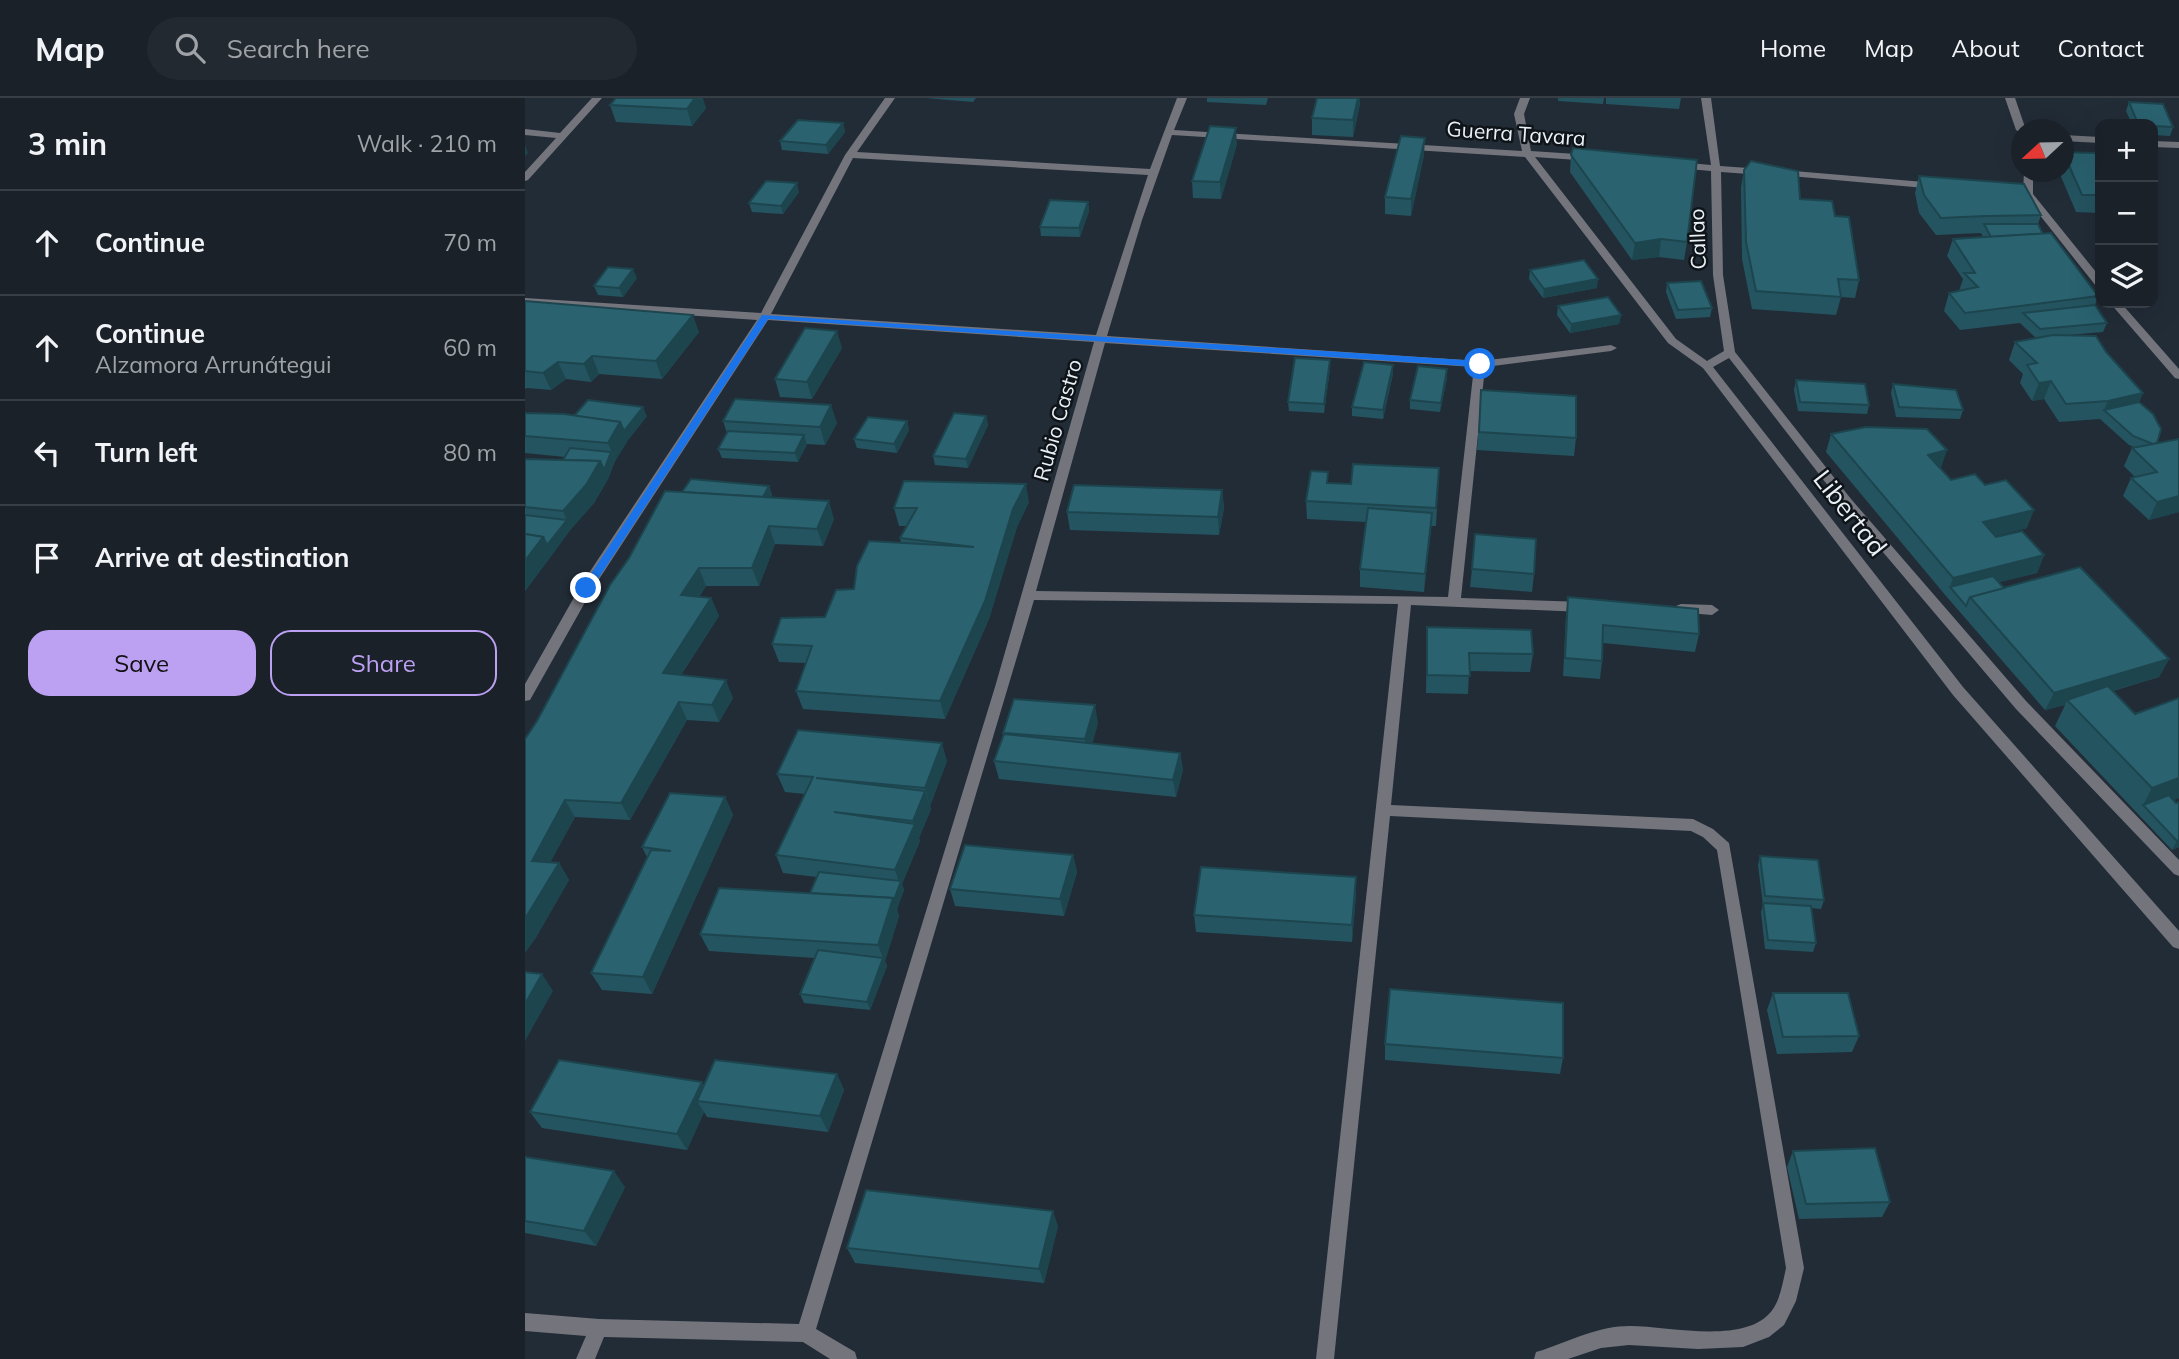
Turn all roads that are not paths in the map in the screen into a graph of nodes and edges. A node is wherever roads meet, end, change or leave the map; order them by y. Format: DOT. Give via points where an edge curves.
graph roads {
  1 [pos="597,98"];
  2 [pos="890,98"];
  3 [pos="1182,98"];
  4 [pos="1525,98"];
  5 [pos="1706,98"];
  6 [pos="2010,98"];
  7 [pos="2017,119"];
  8 [pos="525,132"];
  9 [pos="1168,132"];
  10 [pos="563,135"];
  11 [pos="2074,139"];
  12 [pos="2095,141"];
  13 [pos="2158,144"];
  14 [pos="2179,145"];
  15 [pos="1527,153"];
  16 [pos="850,155"];
  17 [pos="1608,159"];
  18 [pos="1662,163"];
  19 [pos="1716,168"];
  20 [pos="1153,172"];
  21 [pos="525,178"];
  22 [pos="2028,182"];
  23 [pos="1947,187"];
  24 [pos="2015,193"];
  25 [pos="2028,194"];
  26 [pos="2095,278"];
  27 [pos="525,301"];
  28 [pos="2119,308"];
  29 [pos="765,316"];
  30 [pos="1101,340"];
  31 [pos="1611,348"];
  32 [pos="1730,352"];
  33 [pos="1480,364"];
  34 [pos="1707,366"];
  35 [pos="2179,376"];
  36 [pos="1029,595"];
  37 [pos="1405,600"];
  38 [pos="1454,603"];
  39 [pos="1603,607"];
  40 [pos="1671,609"];
  41 [pos="1712,610"];
  42 [pos="525,696"];
  43 [pos="1383,810"];
  44 [pos="2179,870"];
  45 [pos="2179,942"];
  46 [pos="525,1322"];
  47 [pos="599,1328"];
  48 [pos="805,1333"];
  49 [pos="585,1359"];
  50 [pos="848,1359"];
  51 [pos="1325,1359"];
  52 [pos="1543,1359"];
  1 -- 10 [label="street"];
  2 -- 16 [label="street"];
  3 -- 9 [label="street, Rubio Castro"];
  4 -- 15 [label="street, Libertad" via="1519,114"];
  5 -- 19 [label="street, Callao"];
  6 -- 7 [label="street"];
  8 -- 10 [label="street"];
  9 -- 15 [label="street, Guerra Tavara"];
  9 -- 20 [label="street, Rubio Castro"];
  10 -- 21 [label="street"];
  11 -- 12 [label="street"];
  13 -- 14 [label="street"];
  15 -- 17 [label="street, Guerra Tavara"];
  15 -- 34 [label="street, Libertad" via="1672,341"];
  16 -- 20 [label="street"];
  16 -- 29 [label="street"];
  18 -- 19 [label="street"];
  19 -- 23 [label="street"];
  19 -- 32 [label="street, Callao" via="1718,275"];
  20 -- 30 [label="street, Rubio Castro"];
  22 -- 25 [label="street"];
  24 -- 25 [label="street"];
  25 -- 26 [label="street"];
  27 -- 29 [label="street"];
  28 -- 35 [label="street"];
  29 -- 30 [label="street"];
  29 -- 42 [label="street" via="586,588"];
  30 -- 33 [label="street"];
  30 -- 36 [label="street, Rubio Castro"];
  31 -- 33 [label="street"];
  32 -- 34 [label="street"];
  32 -- 44 [label="street" via="1847,502 2021,705"];
  33 -- 38 [label="street"];
  34 -- 45 [label="street, Libertad" via="1958,691"];
  36 -- 37 [label="street"];
  36 -- 48 [label="street, Rubio Castro"];
  37 -- 38 [label="street"];
  37 -- 43 [label="street"];
  38 -- 39 [label="street"];
  40 -- 41 [label="street"];
  43 -- 51 [label="street"];
  43 -- 52 [label="street" via="1693,825 1724,847 1795,1268 1789,1293 1778,1318 1755,1336 1611,1336"];
  46 -- 47 [label="street"];
  47 -- 48 [label="street"];
  47 -- 49 [label="street"];
  48 -- 50 [label="street"];
}
